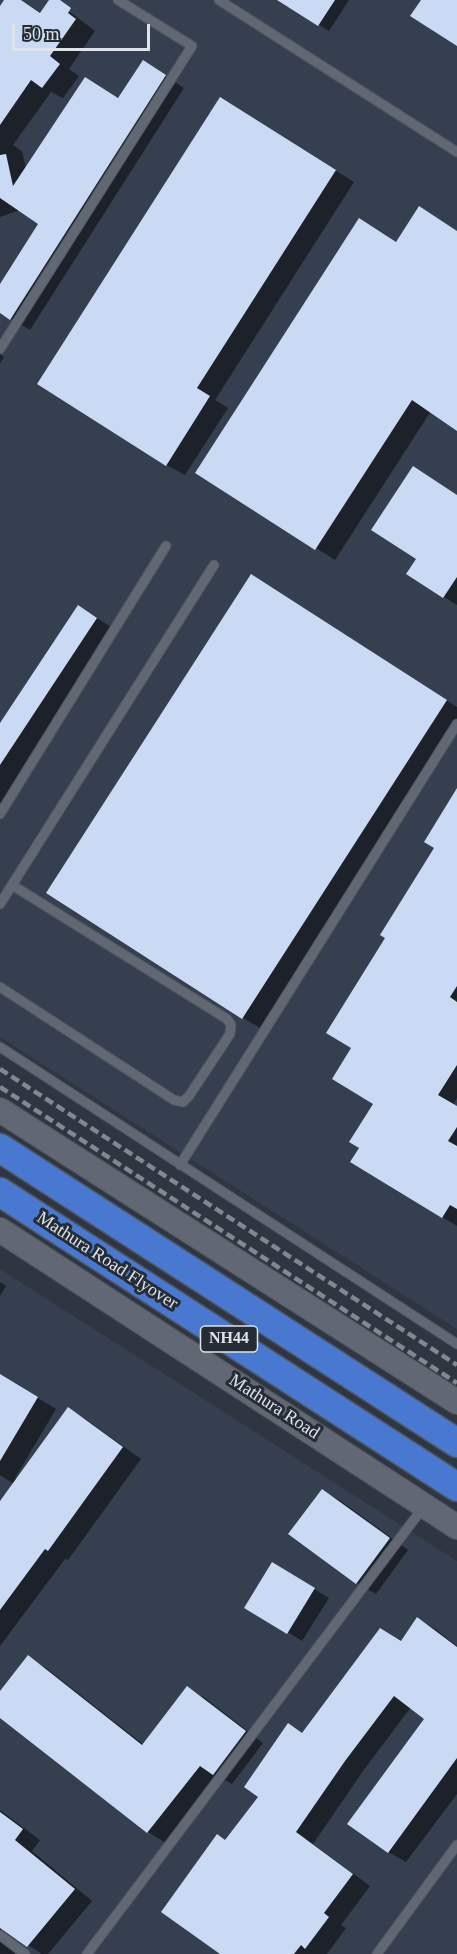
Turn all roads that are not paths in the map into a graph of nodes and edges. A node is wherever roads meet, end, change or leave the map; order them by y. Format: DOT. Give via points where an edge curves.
graph roads {
  1 [pos="118,0"];
  2 [pos="219,0"];
  3 [pos="457,152"];
  4 [pos="0,349"];
  5 [pos="166,546"];
  6 [pos="214,565"];
  7 [pos="457,724"];
  8 [pos="0,814"];
  9 [pos="12,885"];
  10 [pos="0,904"];
  11 [pos="0,987"];
  12 [pos="0,1047"];
  13 [pos="0,1110"];
  14 [pos="0,1148"];
  15 [pos="180,1164"];
  16 [pos="0,1192"];
  17 [pos="0,1230"];
  18 [pos="457,1344"];
  19 [pos="457,1402"];
  20 [pos="457,1443"];
  21 [pos="457,1487"];
  22 [pos="425,1505"];
  23 [pos="457,1527"];
  24 [pos="457,1845"];
  25 [pos="0,1935"];
  26 [pos="25,1954"];
  27 [pos="87,1954"];
  28 [pos="377,1954"];
  1 -- 4 [label="lane" via="192,46"];
  2 -- 3 [label="lane"];
  5 -- 8 [label="lane"];
  6 -- 9 [label="lane"];
  7 -- 15 [label="lane"];
  9 -- 10 [label="lane"];
  9 -- 11 [label="lane" via="227,1019 230,1034 183,1102 174,1100"];
  12 -- 15 [label="lane"];
  13 -- 19 [label="main road"];
  14 -- 20 [label="highway, Mathura Road Flyover / NH44"];
  15 -- 18 [label="lane"];
  16 -- 21 [label="highway, Mathura Road Flyover / NH44"];
  17 -- 22 [label="main road, Mathura Road"];
  22 -- 23 [label="main road, Mathura Road"];
  22 -- 27 [label="lane"];
  24 -- 28 [label="lane"];
  25 -- 26 [label="lane"];
}
